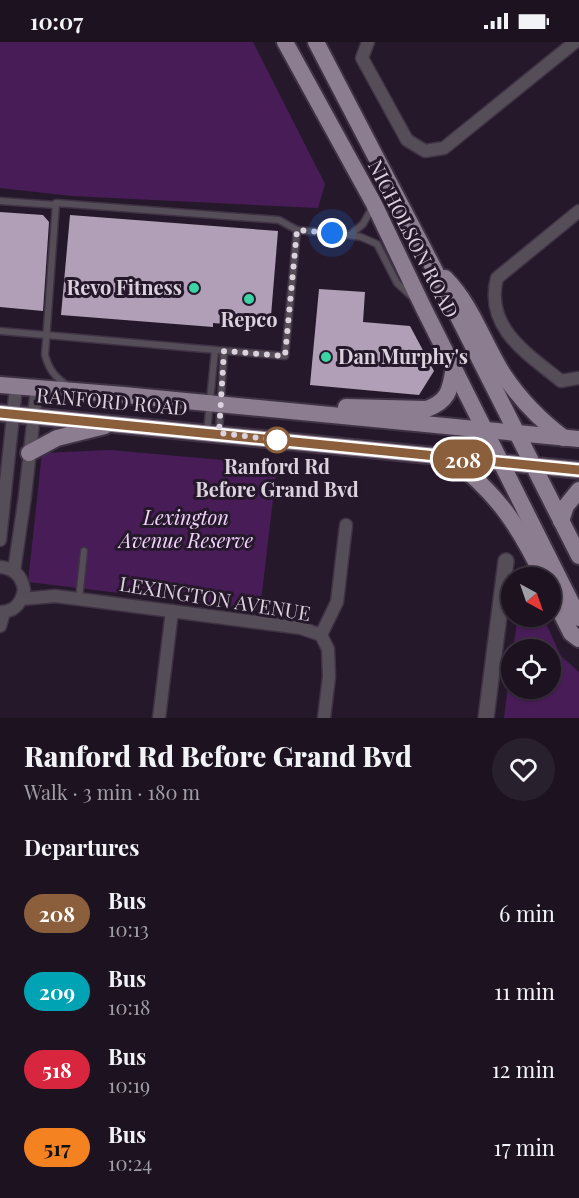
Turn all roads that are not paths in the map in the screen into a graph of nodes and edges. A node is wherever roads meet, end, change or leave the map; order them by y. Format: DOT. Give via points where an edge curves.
graph roads {
  1 [pos="285,42"];
  2 [pos="316,42"];
  3 [pos="368,42"];
  4 [pos="575,42"];
  5 [pos="0,201"];
  6 [pos="374,204"];
  7 [pos="56,205"];
  8 [pos="579,211"];
  9 [pos="297,230"];
  10 [pos="350,235"];
  11 [pos="432,265"];
  12 [pos="423,307"];
  13 [pos="0,331"];
  14 [pos="45,335"];
  15 [pos="215,350"];
  16 [pos="224,351"];
  17 [pos="454,368"];
  18 [pos="579,378"];
  19 [pos="8,386"];
  20 [pos="37,388"];
  21 [pos="75,391"];
  22 [pos="215,404"];
  23 [pos="292,412"];
  24 [pos="7,413"];
  25 [pos="33,416"];
  26 [pos="115,423"];
  27 [pos="485,430"];
  28 [pos="213,433"];
  29 [pos="518,434"];
  30 [pos="572,439"];
  31 [pos="29,453"];
  32 [pos="452,459"];
  33 [pos="501,462"];
  34 [pos="534,465"];
  35 [pos="579,470"];
  36 [pos="579,490"];
  37 [pos="561,521"];
  38 [pos="346,525"];
  39 [pos="0,540"];
  40 [pos="84,551"];
  41 [pos="579,556"];
  42 [pos="506,561"];
  43 [pos="0,567"];
  44 [pos="539,567"];
  45 [pos="14,571"];
  46 [pos="23,582"];
  47 [pos="56,596"];
  48 [pos="22,599"];
  49 [pos="79,599"];
  50 [pos="172,611"];
  51 [pos="2,612"];
  52 [pos="561,613"];
  53 [pos="579,618"];
  54 [pos="0,626"];
  55 [pos="321,635"];
  56 [pos="579,639"];
  57 [pos="159,718"];
  58 [pos="324,718"];
  59 [pos="486,718"];
  1 -- 6 [label="main road, NICHOLSON ROAD"];
  2 -- 11 [label="main road, NICHOLSON ROAD"];
  3 -- 4 [label="street" via="362,58 407,140 425,151 444,148"];
  5 -- 7 [label="lane"];
  6 -- 10 [label="lane" via="363,224"];
  6 -- 12 [label="main road, NICHOLSON ROAD"];
  7 -- 9 [label="lane" via="279,220"];
  7 -- 14 [label="lane"];
  8 -- 18 [label="street" via="497,278 493,295 497,315 513,341 561,381"];
  9 -- 10 [label="lane"];
  9 -- 16 [label="lane" via="285,356"];
  10 -- 12 [label="lane" via="377,244 397,283"];
  11 -- 29 [label="main road, NICHOLSON ROAD"];
  11 -- 30 [label="main road" via="459,292 503,375 548,426"];
  12 -- 17 [label="main road, NICHOLSON ROAD"];
  13 -- 14 [label="lane"];
  14 -- 15 [label="lane"];
  14 -- 21 [label="lane" via="48,366 54,376"];
  15 -- 16 [label="lane"];
  15 -- 22 [label="lane"];
  16 -- 22 [label="lane"];
  17 -- 23 [label="main road" via="446,399 428,409 321,406"];
  17 -- 27 [label="main road, NICHOLSON ROAD"];
  19 -- 20 [label="main road, RANFORD ROAD"];
  19 -- 24 [label="street"];
  20 -- 21 [label="main road, RANFORD ROAD"];
  20 -- 25 [label="street"];
  21 -- 22 [label="main road, RANFORD ROAD"];
  22 -- 23 [label="main road, RANFORD ROAD"];
  22 -- 28 [label="lane"];
  22 -- 28 [label="lane"];
  23 -- 27 [label="main road, RANFORD ROAD"];
  24 -- 25 [label="main road, RANFORD ROAD"];
  24 -- 39 [label="street"];
  25 -- 26 [label="main road, RANFORD ROAD"];
  25 -- 31 [label="street"];
  26 -- 28 [label="main road, RANFORD ROAD"];
  26 -- 31 [label="main road" via="57,438"];
  27 -- 29 [label="main road, RANFORD ROAD"];
  27 -- 33 [label="main road, NICHOLSON ROAD"];
  28 -- 32 [label="main road, RANFORD ROAD"];
  29 -- 30 [label="main road, RANFORD ROAD"];
  29 -- 34 [label="main road, NICHOLSON ROAD"];
  31 -- 45 [label="street"];
  32 -- 33 [label="main road, RANFORD ROAD"];
  32 -- 44 [label="main road" via="484,486 512,519"];
  33 -- 34 [label="main road, RANFORD ROAD"];
  33 -- 53 [label="main road, NICHOLSON ROAD"];
  34 -- 35 [label="main road, RANFORD ROAD"];
  34 -- 37 [label="main road, NICHOLSON ROAD"];
  36 -- 37 [label="main road" via="566,506"];
  37 -- 41 [label="main road, NICHOLSON ROAD"];
  38 -- 55 [label="street" via="337,602"];
  40 -- 49 [label="lane"];
  42 -- 59 [label="street"];
  43 -- 45 [label="street"];
  45 -- 46 [label="street"];
  46 -- 47 [label="street, LEXINGTON AVENUE"];
  46 -- 48 [label="street"];
  47 -- 48 [label="street, LEXINGTON AVENUE"];
  47 -- 49 [label="street, LEXINGTON AVENUE"];
  48 -- 51 [label="street"];
  49 -- 50 [label="street, LEXINGTON AVENUE"];
  50 -- 55 [label="street, LEXINGTON AVENUE" via="301,628"];
  50 -- 57 [label="street"];
  51 -- 54 [label="street"];
  52 -- 56 [label="main road" via="571,633"];
  55 -- 58 [label="street, LEXINGTON AVENUE" via="328,649"];
}
